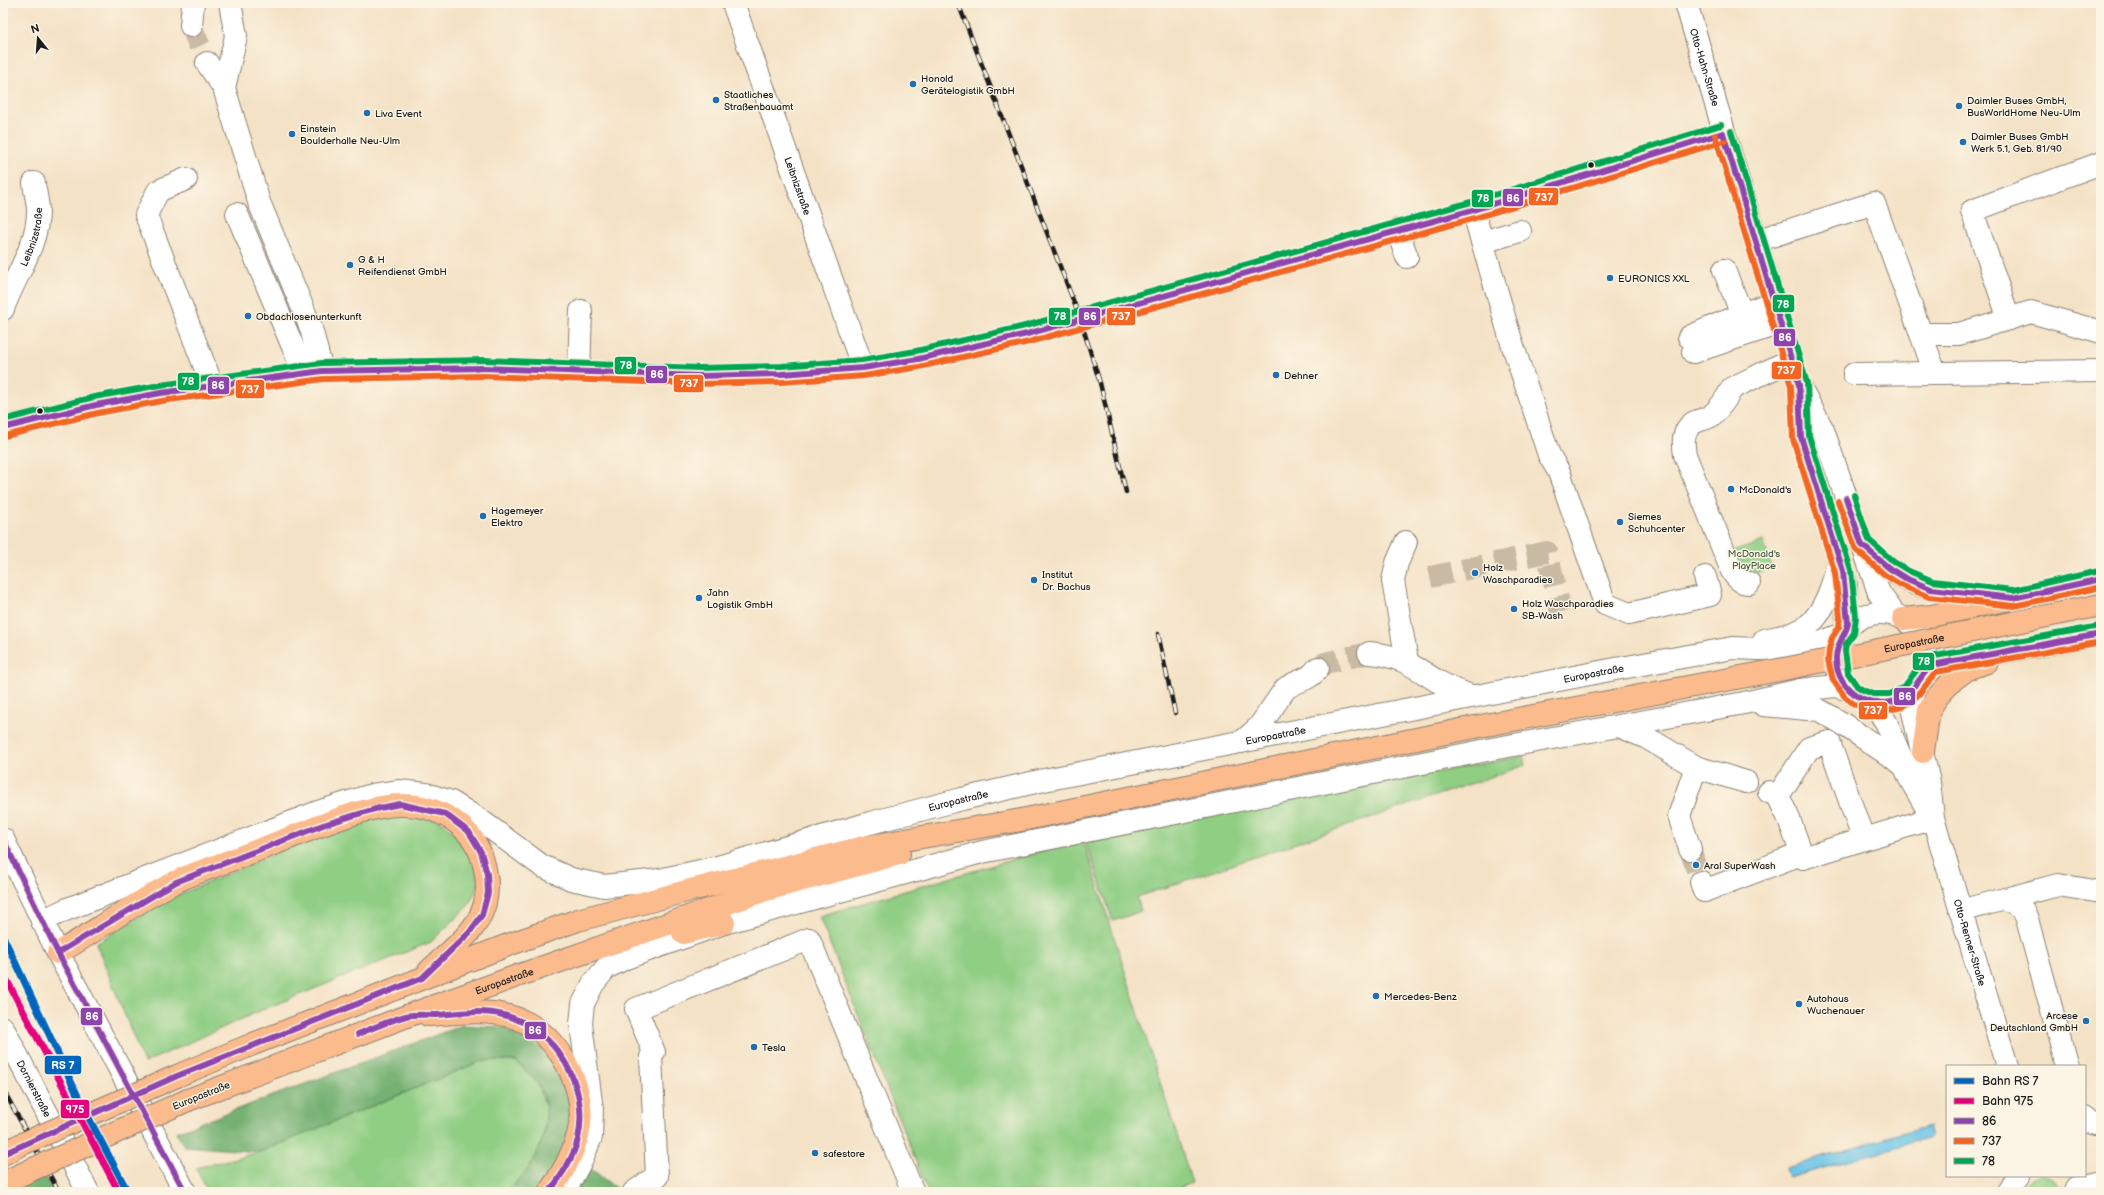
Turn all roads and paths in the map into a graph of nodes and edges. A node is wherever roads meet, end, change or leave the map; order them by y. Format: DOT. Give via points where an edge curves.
graph roads {
  1 [pos="192,3"];
  2 [pos="230,3"];
  3 [pos="733,3"];
  4 [pos="1686,3"];
  5 [pos="191,26"];
  6 [pos="207,64"];
  7 [pos="224,88"];
  8 [pos="1723,133"];
  9 [pos="2101,163"];
  10 [pos="186,179"];
  11 [pos="34,183"];
  12 [pos="1473,210"];
  13 [pos="237,214"];
  14 [pos="1397,230"];
  15 [pos="1520,231"];
  16 [pos="1756,241"];
  17 [pos="1482,242"];
  18 [pos="1407,257"];
  19 [pos="1724,270"];
  20 [pos="1774,302"];
  21 [pos="3,309"];
  22 [pos="581,311"];
  23 [pos="1742,314"];
  24 [pos="2009,319"];
  25 [pos="1780,323"];
  26 [pos="2101,332"];
  27 [pos="1921,334"];
  28 [pos="1791,360"];
  29 [pos="863,368"];
  30 [pos="579,371"];
  31 [pos="2101,371"];
  32 [pos="313,372"];
  33 [pos="1934,373"];
  34 [pos="1854,374"];
  35 [pos="212,385"];
  36 [pos="1799,385"];
  37 [pos="3,428"];
  38 [pos="1406,542"];
  39 [pos="1862,545"];
  40 [pos="1839,555"];
  41 [pos="1705,578"];
  42 [pos="2101,579"];
  43 [pos="1749,583"];
  44 [pos="2013,598"];
  45 [pos="2101,605"];
  46 [pos="1899,617"];
  47 [pos="1845,631"];
  48 [pos="2101,634"];
  49 [pos="2034,647"];
  50 [pos="1733,648"];
  51 [pos="1369,653"];
  52 [pos="1407,661"];
  53 [pos="1318,668"];
  54 [pos="1924,671"];
  55 [pos="1849,690"];
  56 [pos="1912,691"];
  57 [pos="1471,696"];
  58 [pos="1872,702"];
  59 [pos="1744,703"];
  60 [pos="1619,726"];
  61 [pos="1242,742"];
  62 [pos="1923,752"];
  63 [pos="1905,766"];
  64 [pos="1696,767"];
  65 [pos="1746,782"];
  66 [pos="1932,818"];
  67 [pos="1021,820"];
  68 [pos="1863,838"];
  69 [pos="3,839"];
  70 [pos="1690,849"];
  71 [pos="1801,854"];
  72 [pos="714,868"];
  73 [pos="1701,882"];
  74 [pos="2101,892"];
  75 [pos="2005,900"];
  76 [pos="1960,911"];
  77 [pos="578,920"];
  78 [pos="42,921"];
  79 [pos="724,923"];
  80 [pos="58,953"];
  81 [pos="564,961"];
  82 [pos="422,978"];
  83 [pos="407,1016"];
  84 [pos="3,1028"];
  85 [pos="2007,1065"];
  86 [pos="2067,1065"];
  87 [pos="2086,1119"];
  88 [pos="2101,1125"];
  89 [pos="12,1150"];
  90 [pos="2017,1177"];
  91 [pos="2101,1182"];
  92 [pos="3,1183"];
  93 [pos="2074,1185"];
  94 [pos="88,1192"];
  95 [pos="185,1192"];
  96 [pos="549,1192"];
  97 [pos="564,1192"];
  98 [pos="634,1192"];
  99 [pos="913,1192"];
  100 [pos="2009,1192"];
  1 -- 5 [label="street"];
  2 -- 7 [label="street" via="236,36"];
  3 -- 29 [label="street, Leibnizstraße"];
  4 -- 8 [label="street, Otto-Hahn-Straße"];
  6 -- 7 [label="street"];
  7 -- 32 [label="street" via="259,202 311,328"];
  8 -- 12 [label="street"];
  8 -- 16 [label="street, Otto-Hahn-Straße"];
  9 -- 24 [label="street" via="1972,211"];
  10 -- 35 [label="street" via="158,190 146,215"];
  11 -- 21 [label="street, Leibnizstraße" via="38,210 36,227 25,260 9,290"];
  12 -- 14 [label="street"];
  12 -- 17 [label="street"];
  13 -- 32 [label="street"];
  14 -- 18 [label="street"];
  14 -- 29 [label="street" via="1027,334 918,359"];
  15 -- 17 [label="street"];
  16 -- 20 [label="street, Otto-Hahn-Straße"];
  16 -- 27 [label="street" via="1874,203"];
  17 -- 41 [label="street" via="1510,337 1554,453 1604,604 1629,614 1710,595"];
  19 -- 23 [label="street"];
  20 -- 23 [label="street"];
  20 -- 25 [label="street, Otto-Hahn-Straße"];
  22 -- 30 [label="street"];
  23 -- 25 [label="street" via="1691,344 1755,332"];
  24 -- 26 [label="street" via="2031,312"];
  24 -- 27 [label="street" via="1959,334"];
  25 -- 28 [label="street, Otto-Hahn-Straße"];
  27 -- 33 [label="street"];
  28 -- 36 [label="street, Otto-Hahn-Straße"];
  28 -- 43 [label="street" via="1732,388 1728,397 1710,416 1692,424 1683,440 1685,455 1732,571 1737,578"];
  29 -- 30 [label="street" via="700,376"];
  30 -- 32 [label="street" via="484,368"];
  31 -- 33 [label="street"];
  32 -- 35 [label="street"];
  33 -- 34 [label="street"];
  35 -- 37 [label="street" via="96,405"];
  36 -- 39 [label="street, Otto-Hahn-Straße" via="1823,430"];
  36 -- 40 [label="street, Otto-Hahn-Straße" via="1801,437"];
  38 -- 52 [label="street" via="1393,581"];
  39 -- 44 [label="highway" via="1889,568 1931,589"];
  39 -- 46 [label="street, Otto-Hahn-Straße" via="1879,593"];
  40 -- 47 [label="street, Otto-Hahn-Straße" via="1846,586"];
  40 -- 50 [label="street" via="1829,593 1817,616 1806,627"];
  42 -- 44 [label="highway"];
  44 -- 46 [label="highway" via="1932,616"];
  45 -- 67 [label="highway, Europastraße, bridge" via="1789,668 1475,727"];
  46 -- 47 [label="street" via="1871,614 1854,622"];
  46 -- 54 [label="street" via="1915,628 1924,644"];
  47 -- 50 [label="street, Europastraße" via="1822,642 1782,650"];
  47 -- 55 [label="street" via="1837,650 1836,662 1839,675"];
  48 -- 49 [label="highway"];
  49 -- 54 [label="highway" via="1944,662 1932,665"];
  49 -- 62 [label="highway" via="1969,668 1953,680 1929,710"];
  50 -- 57 [label="street, Europastraße"];
  51 -- 52 [label="street" via="1386,654"];
  52 -- 57 [label="street" via="1439,682"];
  53 -- 61 [label="street" via="1308,679 1285,688 1259,727"];
  54 -- 56 [label="street" via="1921,680"];
  55 -- 58 [label="street" via="1860,698"];
  55 -- 59 [label="street" via="1835,686 1824,687"];
  56 -- 58 [label="street" via="1897,700 1885,703"];
  56 -- 62 [label="street, Otto-Renner-Straße" via="1913,712"];
  57 -- 61 [label="street, Europastraße"];
  58 -- 63 [label="street, Otto-Renner-Straße" via="1893,735"];
  59 -- 60 [label="street"];
  59 -- 63 [label="street" via="1819,710"];
  60 -- 64 [label="street" via="1647,738"];
  60 -- 79 [label="street" via="1492,749 982,852"];
  61 -- 72 [label="street, Europastraße" via="1044,780 962,799"];
  62 -- 66 [label="street, Otto-Renner-Straße"];
  63 -- 66 [label="street, Otto-Renner-Straße"];
  64 -- 65 [label="street"];
  64 -- 70 [label="street" via="1679,816"];
  66 -- 68 [label="street"];
  66 -- 76 [label="street, Otto-Renner-Straße"];
  67 -- 77 [label="highway, Europastraße" via="864,847"];
  67 -- 81 [label="highway, Europastraße" via="763,891"];
  68 -- 71 [label="street" via="1803,858"];
  68 -- 71 [label="street" via="1830,742 1809,748 1774,794 1789,819"];
  69 -- 78 [label="street"];
  71 -- 73 [label="street" via="1704,891"];
  72 -- 77 [label="highway"];
  72 -- 78 [label="street, Europastraße" via="659,880 604,886 571,879 542,866 480,820 450,802 426,794 400,791 372,795 318,812"];
  74 -- 75 [label="street" via="2058,885"];
  75 -- 76 [label="street"];
  75 -- 86 [label="street" via="2017,904 2026,915"];
  76 -- 85 [label="street, Otto-Renner-Straße"];
  77 -- 82 [label="highway, Europastraße"];
  78 -- 80 [label="street"];
  79 -- 81 [label="highway"];
  79 -- 97 [label="street" via="626,958 606,968 593,984 583,1004 581,1024 592,1110 591,1137"];
  80 -- 82 [label="highway" via="176,882 323,825 376,808 400,804 445,814 469,832 481,852 487,874 488,893 482,916 469,933"];
  80 -- 95 [label="street"];
  81 -- 83 [label="highway, Europastraße"];
  82 -- 89 [label="highway, Europastraße, bridge" via="177,1076"];
  83 -- 92 [label="highway, Europastraße, bridge" via="188,1100"];
  83 -- 96 [label="highway" via="477,1013 503,1015 527,1023 550,1040 566,1060 577,1089 580,1110 578,1134 559,1178"];
  84 -- 94 [label="street, Dornierstraße"];
  87 -- 88 [label="street"];
  90 -- 100 [label="street"];
  91 -- 93 [label="street"];
  98 -- 99 [label="street" via="657,1176 651,1057 654,1052 636,1009 809,939"];
}
